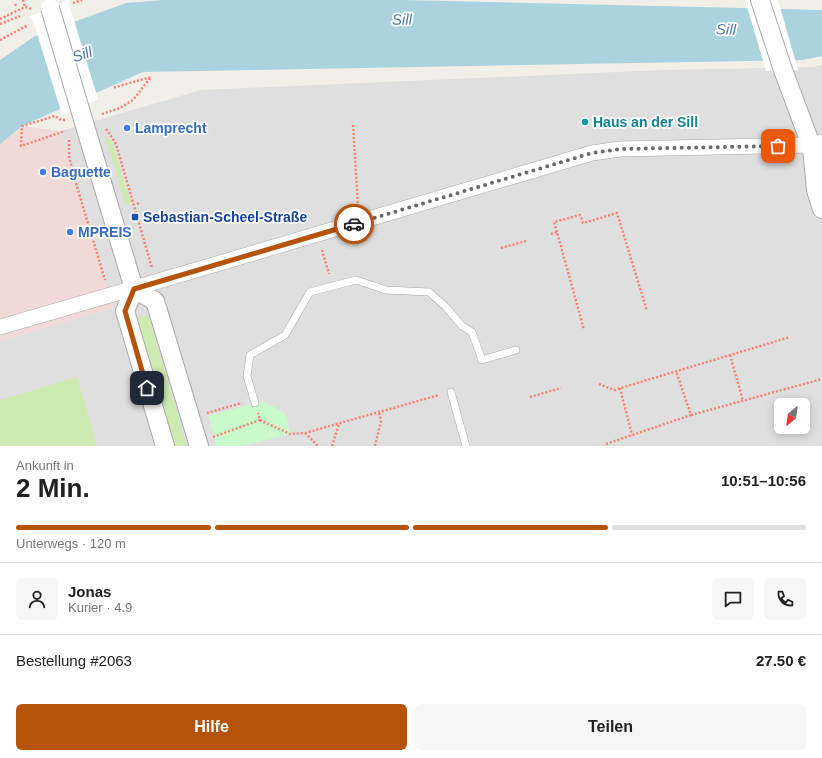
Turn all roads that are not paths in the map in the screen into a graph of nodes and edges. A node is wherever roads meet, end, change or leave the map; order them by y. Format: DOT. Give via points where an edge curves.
graph roads {
  1 [pos="760,0"];
  2 [pos="49,4"];
  3 [pos="817,144"];
  4 [pos="822,161"];
  5 [pos="822,209"];
  6 [pos="134,289"];
  7 [pos="0,327"];
  8 [pos="516,350"];
  9 [pos="451,392"];
  10 [pos="255,401"];
  11 [pos="198,444"];
  12 [pos="165,446"];
  13 [pos="466,446"];
  1 -- 3 [label="street" via="783,70"];
  2 -- 6 [label="street, bridge"];
  3 -- 4 [label="street"];
  3 -- 5 [label="street" via="816,190"];
  3 -- 6 [label="street" via="620,149 592,153"];
  6 -- 7 [label="street"];
  6 -- 11 [label="street" via="155,301"];
  6 -- 12 [label="street" via="125,311"];
  8 -- 10 [label="lane" via="482,360 472,332 462,326 429,292 386,290 356,280 310,292 285,335 250,355 247,376"];
  9 -- 13 [label="lane"];
}
